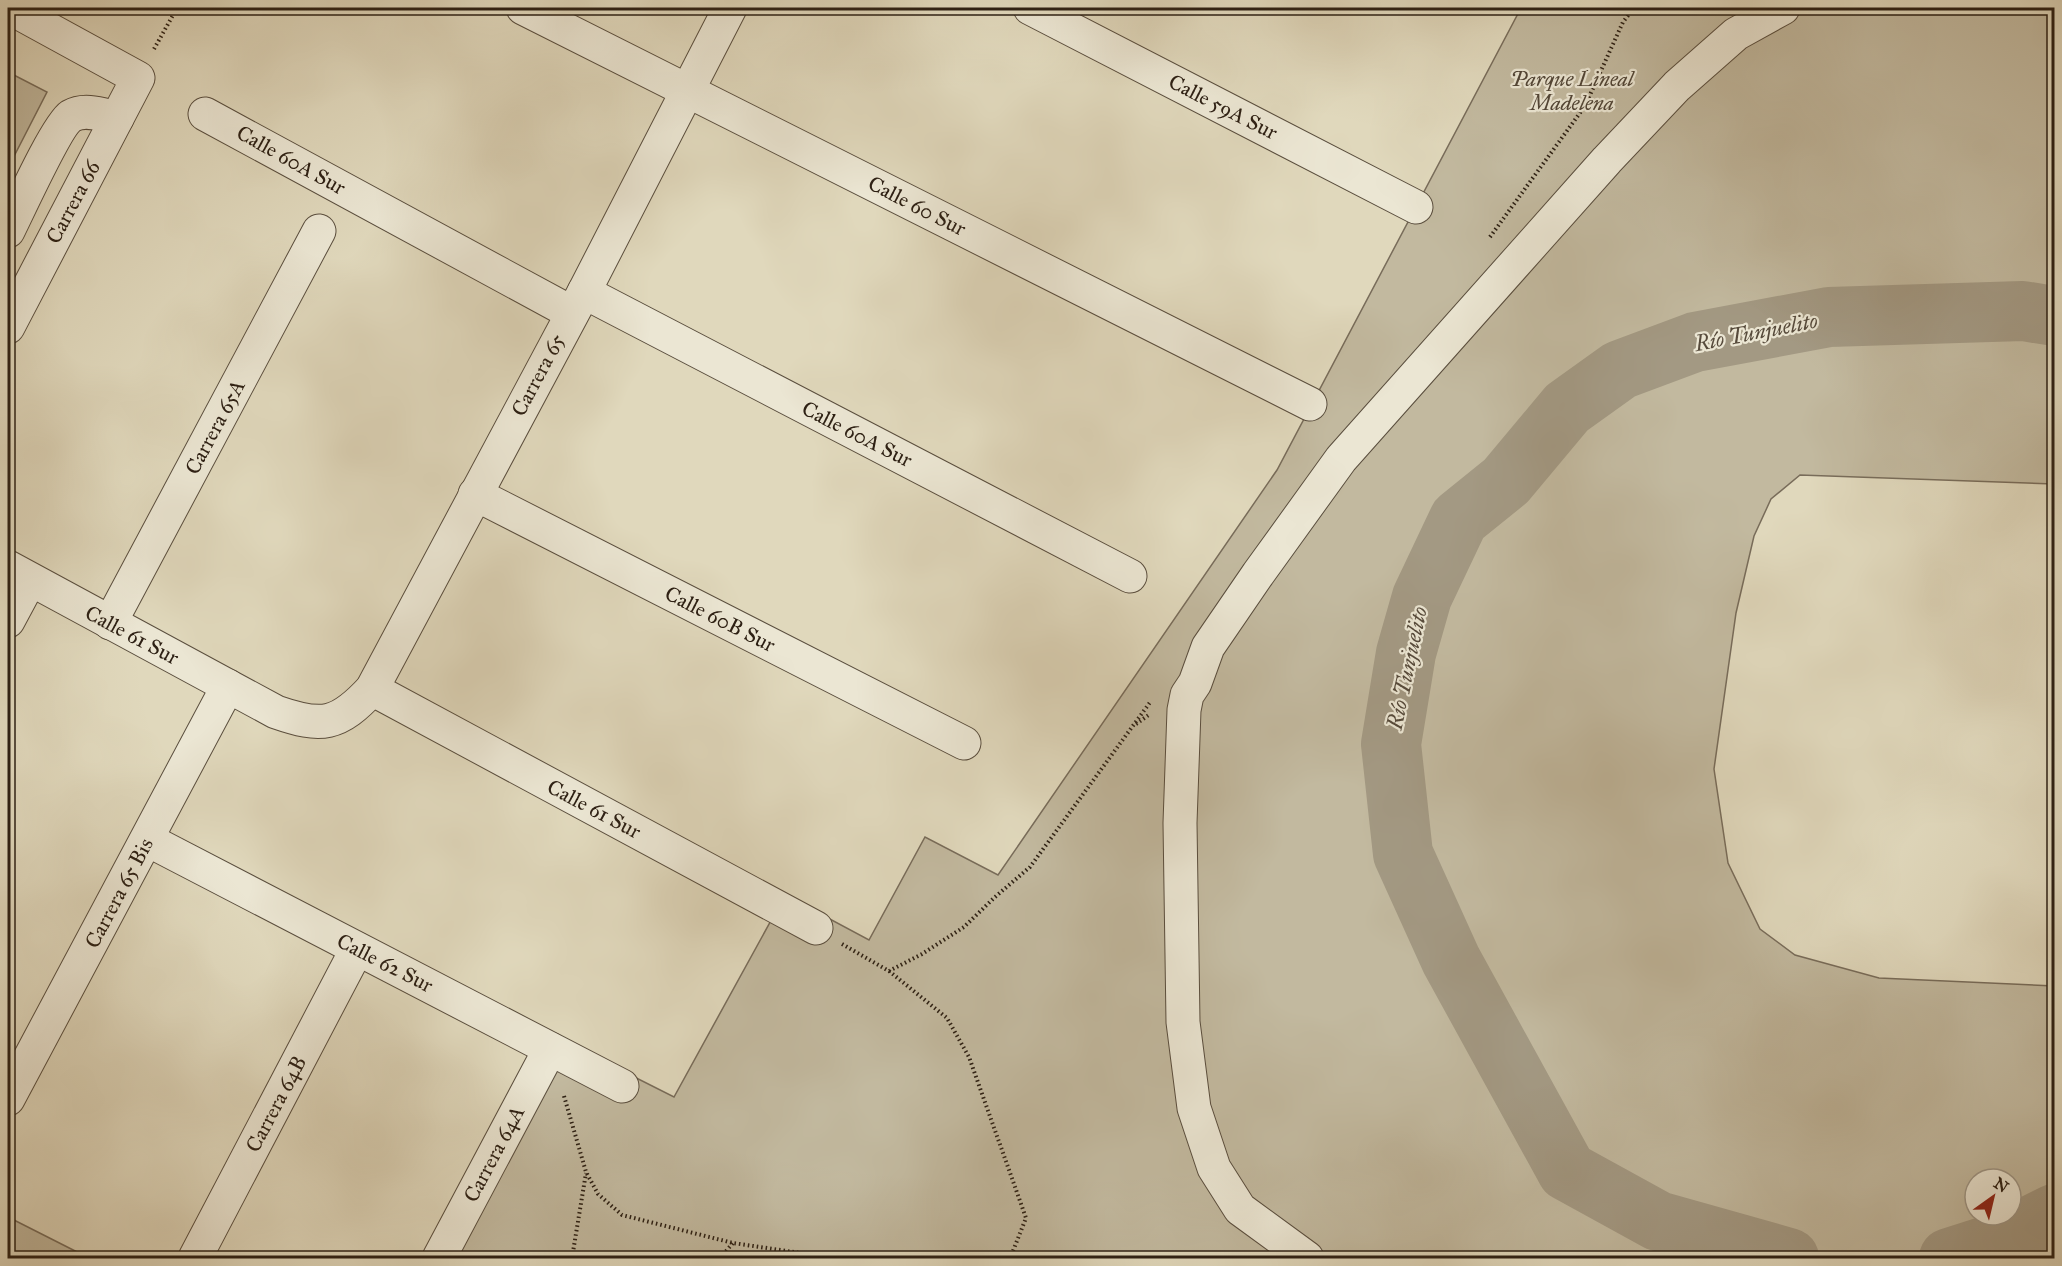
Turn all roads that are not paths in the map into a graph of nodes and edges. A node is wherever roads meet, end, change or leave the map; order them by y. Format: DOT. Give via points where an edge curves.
graph roads {
  1 [pos="10,8"];
  2 [pos="523,8"];
  3 [pos="730,8"];
  4 [pos="1030,8"];
  5 [pos="1783,8"];
  6 [pos="687,90"];
  7 [pos="206,114"];
  8 [pos="117,118"];
  9 [pos="1416,207"];
  10 [pos="8,231"];
  11 [pos="320,231"];
  12 [pos="578,302"];
  13 [pos="8,327"];
  14 [pos="1310,404"];
  15 [pos="475,494"];
  16 [pos="19,573"];
  17 [pos="1130,576"];
  18 [pos="8,621"];
  19 [pos="110,623"];
  20 [pos="228,686"];
  21 [pos="372,689"];
  22 [pos="325,722"];
  23 [pos="964,743"];
  24 [pos="148,840"];
  25 [pos="816,928"];
  26 [pos="357,949"];
  27 [pos="550,1049"];
  28 [pos="622,1086"];
  29 [pos="8,1100"];
  30 [pos="195,1258"];
  31 [pos="439,1258"];
  32 [pos="1307,1258"];
  1 -- 8 [label="street, Carrera 66" via="138,78"];
  2 -- 6 [label="street, Calle 60 Sur"];
  3 -- 6 [label="street, Carrera 65"];
  4 -- 9 [label="street, Calle 59A Sur"];
  5 -- 32 [label="street" via="1736,34 1677,86 1341,459 1208,647 1187,695 1180,823 1183,1022 1194,1108 1214,1168 1240,1209"];
  6 -- 12 [label="street, Carrera 65"];
  6 -- 14 [label="street, Calle 60 Sur"];
  7 -- 12 [label="street, Calle 60A Sur"];
  8 -- 10 [label="street" via="86,112 71,116 58,132"];
  8 -- 13 [label="street, Carrera 66"];
  11 -- 19 [label="street, Carrera 65A"];
  12 -- 15 [label="street, Carrera 65"];
  12 -- 17 [label="street, Calle 60A Sur"];
  15 -- 21 [label="street, Carrera 65"];
  15 -- 23 [label="street, Calle 60B Sur"];
  16 -- 18 [label="street"];
  16 -- 19 [label="street, Calle 61 Sur"];
  19 -- 20 [label="street, Calle 61 Sur"];
  20 -- 22 [label="street, Calle 61 Sur" via="276,712 300,720"];
  20 -- 24 [label="street, Carrera 65 Bis"];
  21 -- 22 [label="street, Carrera 65" via="354,708"];
  21 -- 25 [label="street, Calle 61 Sur"];
  24 -- 26 [label="street, Calle 62 Sur"];
  24 -- 29 [label="street, Carrera 65 Bis"];
  26 -- 27 [label="street, Calle 62 Sur"];
  26 -- 30 [label="street, Carrera 64B"];
  27 -- 28 [label="street, Calle 62 Sur"];
  27 -- 31 [label="street, Carrera 64A"];
}
